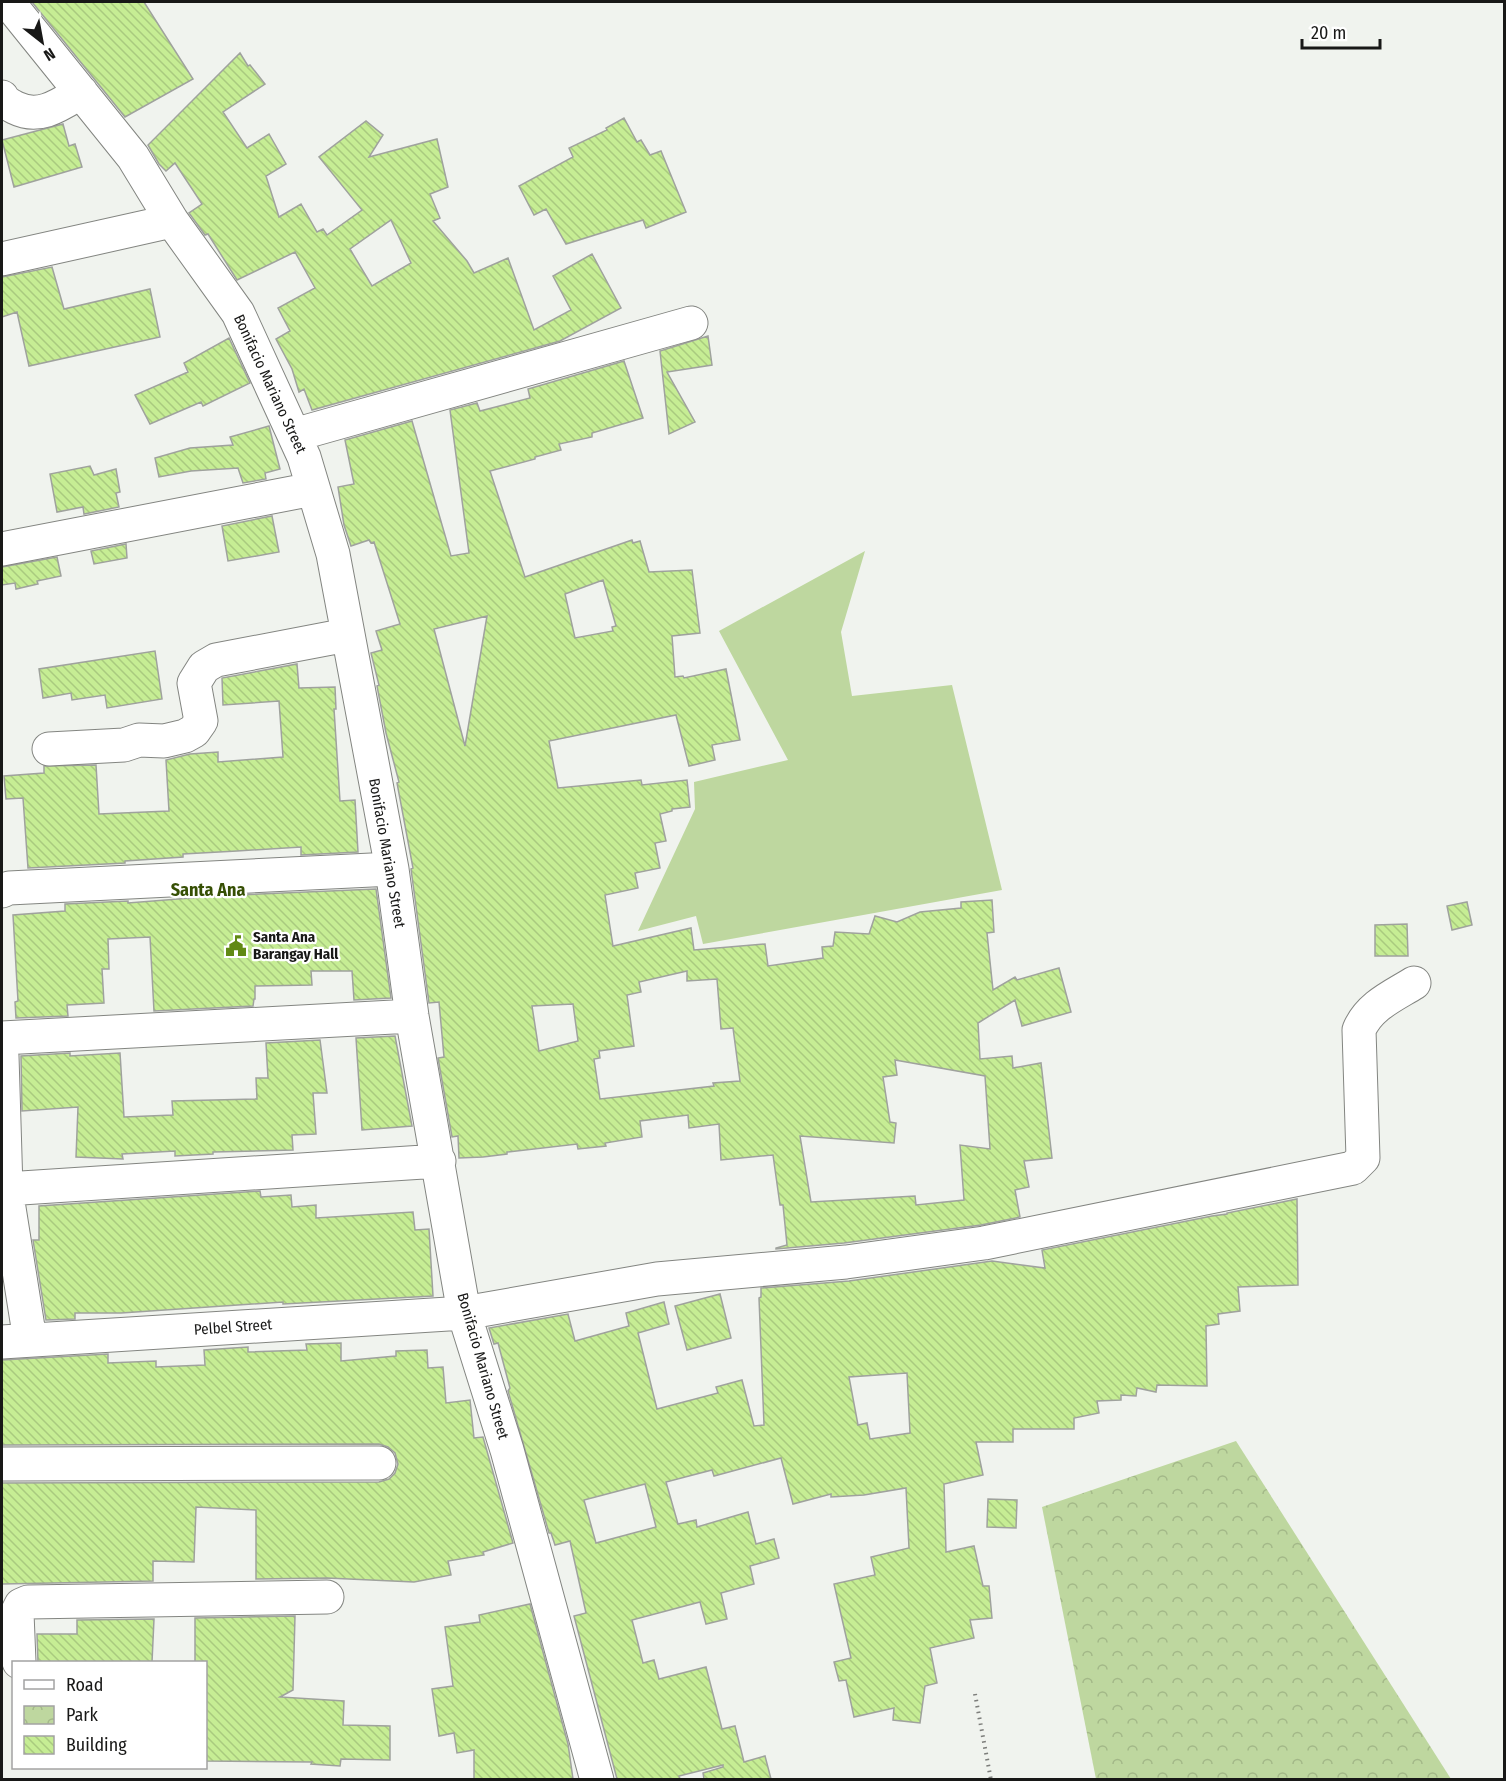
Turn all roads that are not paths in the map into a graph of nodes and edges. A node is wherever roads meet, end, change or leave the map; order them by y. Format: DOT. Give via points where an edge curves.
graph roads {
  1 [pos="10,18"];
  2 [pos="81,92"];
  3 [pos="2,97"];
  4 [pos="172,221"];
  5 [pos="2,259"];
  6 [pos="691,323"];
  7 [pos="294,435"];
  8 [pos="313,489"];
  9 [pos="2,549"];
  10 [pos="347,635"];
  11 [pos="49,748"];
  12 [pos="392,869"];
  13 [pos="5,890"];
  14 [pos="1414,983"];
  15 [pos="411,1016"];
  16 [pos="2,1038"];
  17 [pos="2,1056"];
  18 [pos="439,1161"];
  19 [pos="6,1188"];
  20 [pos="464,1313"];
  21 [pos="16,1341"];
  22 [pos="379,1463"];
  23 [pos="2,1464"];
  24 [pos="327,1597"];
  25 [pos="19,1661"];
  26 [pos="597,1779"];
  1 -- 2 [label="street, Bonifacio Mariano Street"];
  2 -- 3 [label="street" via="39,113 21,111"];
  2 -- 4 [label="street, Bonifacio Mariano Street" via="133,157"];
  4 -- 5 [label="street"];
  4 -- 7 [label="street, Bonifacio Mariano Street" via="238,313"];
  6 -- 7 [label="street"];
  7 -- 8 [label="street, Bonifacio Mariano Street"];
  8 -- 9 [label="street"];
  8 -- 10 [label="street, Bonifacio Mariano Street" via="333,554"];
  10 -- 11 [label="street" via="216,660 204,667 194,683 201,721 185,736 124,745"];
  10 -- 12 [label="street, Bonifacio Mariano Street"];
  12 -- 13 [label="street"];
  12 -- 15 [label="street, Bonifacio Mariano Street"];
  14 -- 20 [label="street, Pelbel Street" via="1377,1006 1364,1017 1359,1029 1363,1158 1353,1168 984,1243 846,1262 657,1279"];
  15 -- 16 [label="street"];
  15 -- 18 [label="street, Bonifacio Mariano Street"];
  17 -- 19 [label="street"];
  18 -- 19 [label="street"];
  18 -- 20 [label="street, Bonifacio Mariano Street"];
  19 -- 21 [label="street"];
  20 -- 21 [label="street, Pelbel Street"];
  20 -- 26 [label="street, Bonifacio Mariano Street" via="507,1450"];
  22 -- 23 [label="street"];
  24 -- 25 [label="street" via="28,1602 17,1613"];
}
